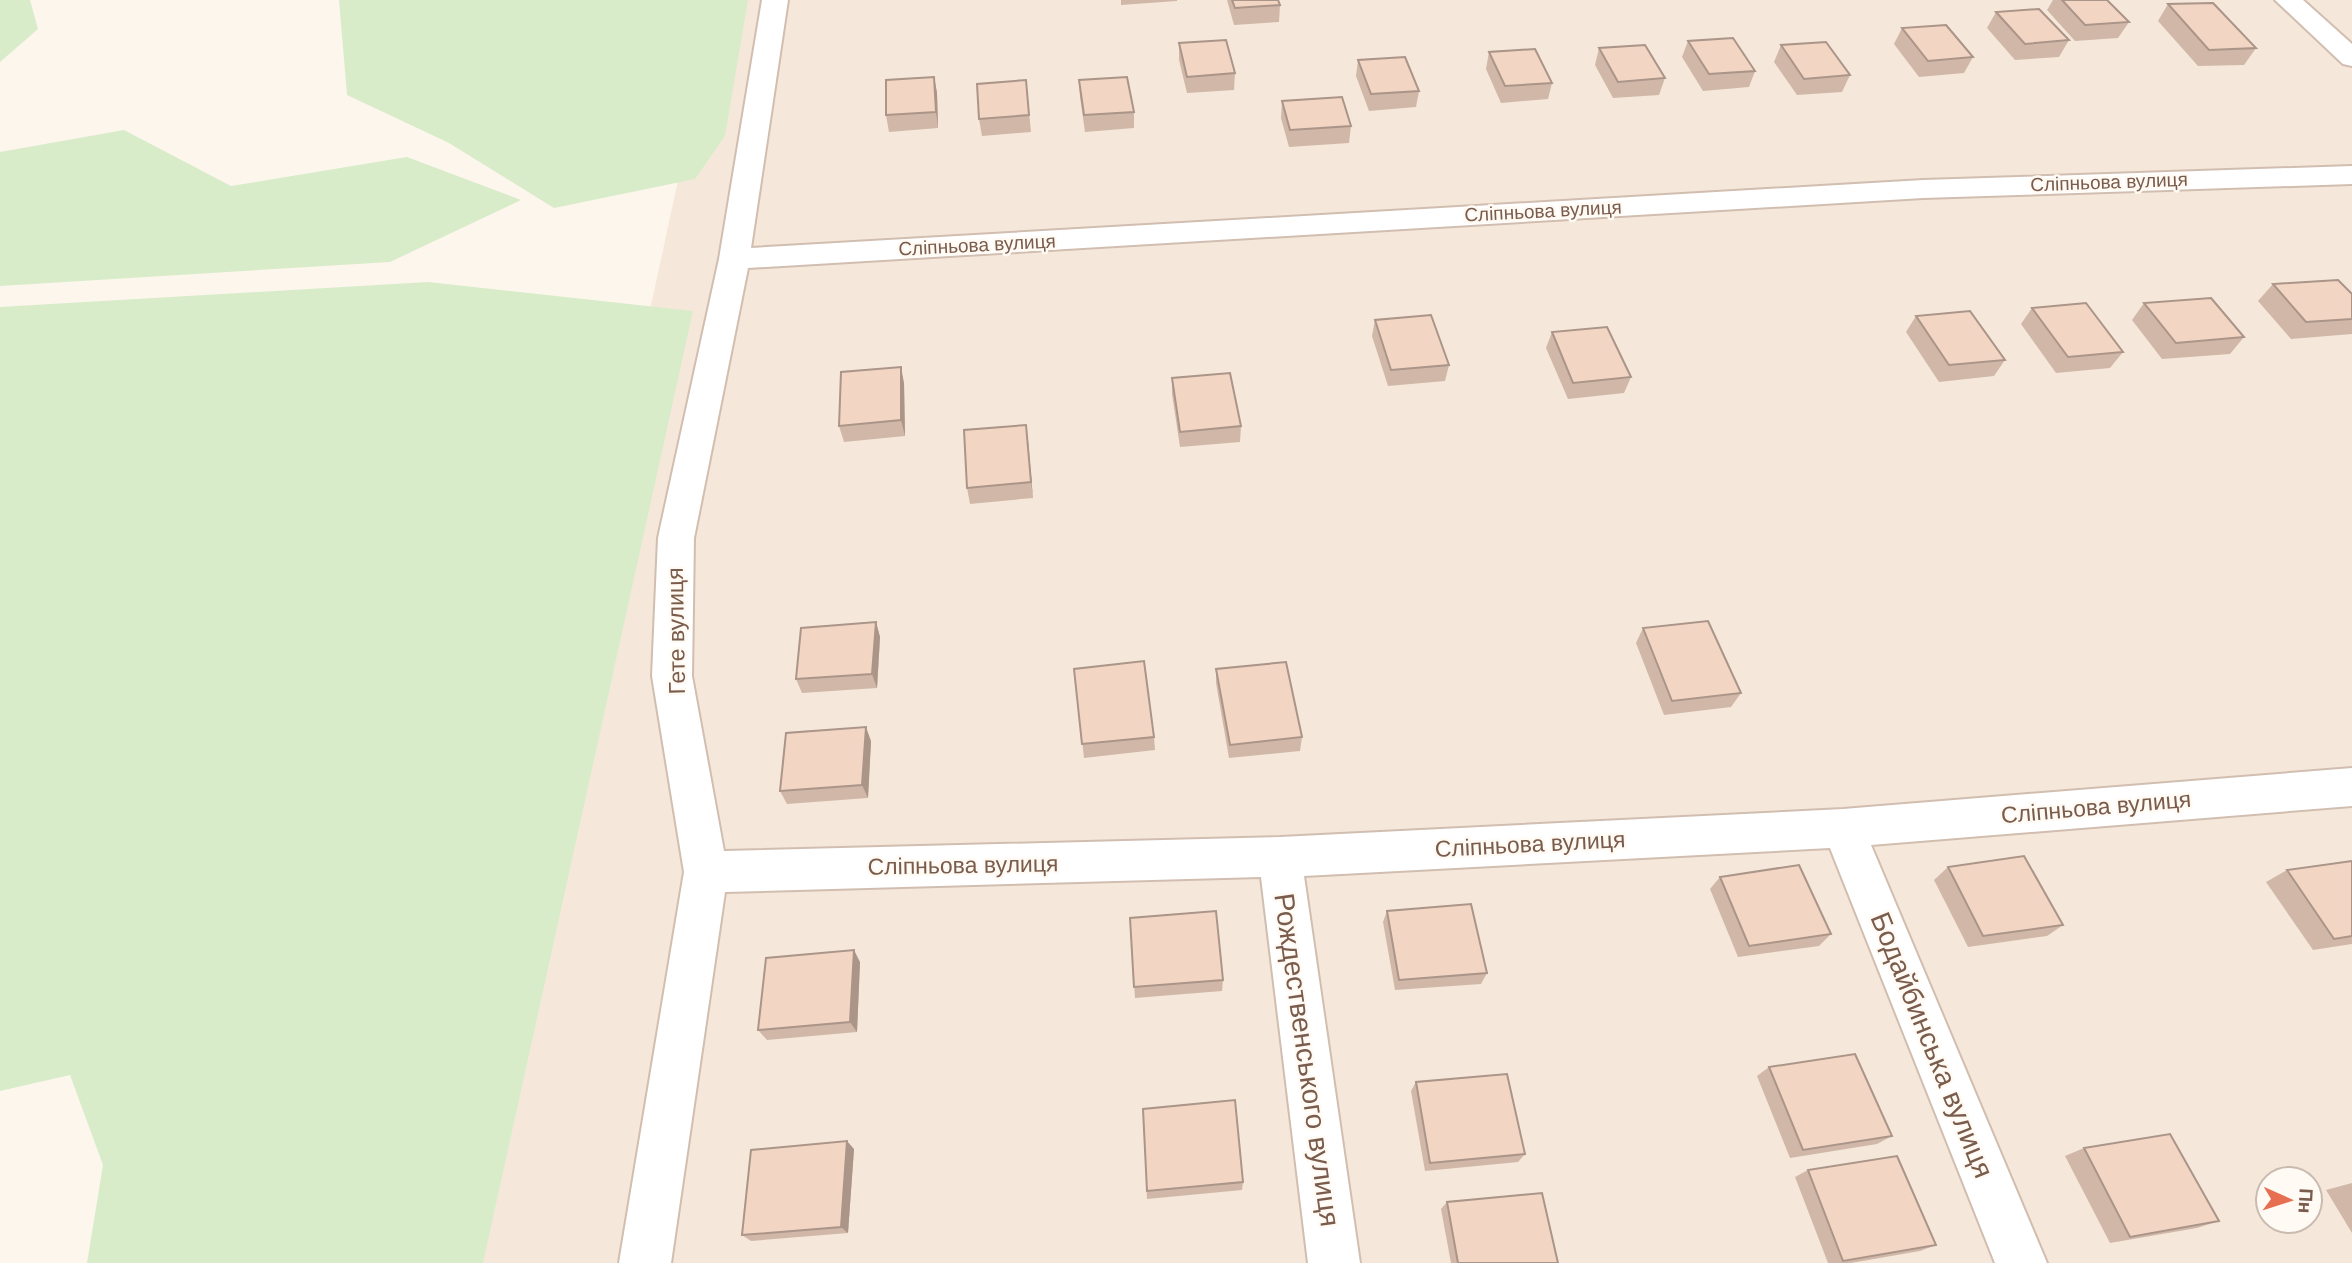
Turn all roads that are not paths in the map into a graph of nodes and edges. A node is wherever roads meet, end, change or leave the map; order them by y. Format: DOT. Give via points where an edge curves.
graph roads {
  1 [pos="775,0"];
  2 [pos="2288,0"];
  3 [pos="2352,58"];
  4 [pos="2348,173"];
  5 [pos="734,259"];
  6 [pos="2352,787"];
  7 [pos="1843,828"];
  8 [pos="1280,857"];
  9 [pos="706,872"];
  10 [pos="645,1263"];
  11 [pos="1334,1263"];
  12 [pos="2021,1263"];
  1 -- 5 [label="street, Гете вулиця"];
  2 -- 3 [label="street"];
  4 -- 5 [label="street, Сліпньова вулиця" via="1923,189"];
  5 -- 9 [label="street, Гете вулиця" via="676,538 672,676"];
  6 -- 7 [label="street, Сліпньова вулиця"];
  7 -- 8 [label="street, Сліпньова вулиця"];
  7 -- 12 [label="street, Бодайбинська вулиця"];
  8 -- 9 [label="street, Сліпньова вулиця"];
  8 -- 11 [label="street, Рождественського вулиця"];
  9 -- 10 [label="street, Гете вулиця"];
}
